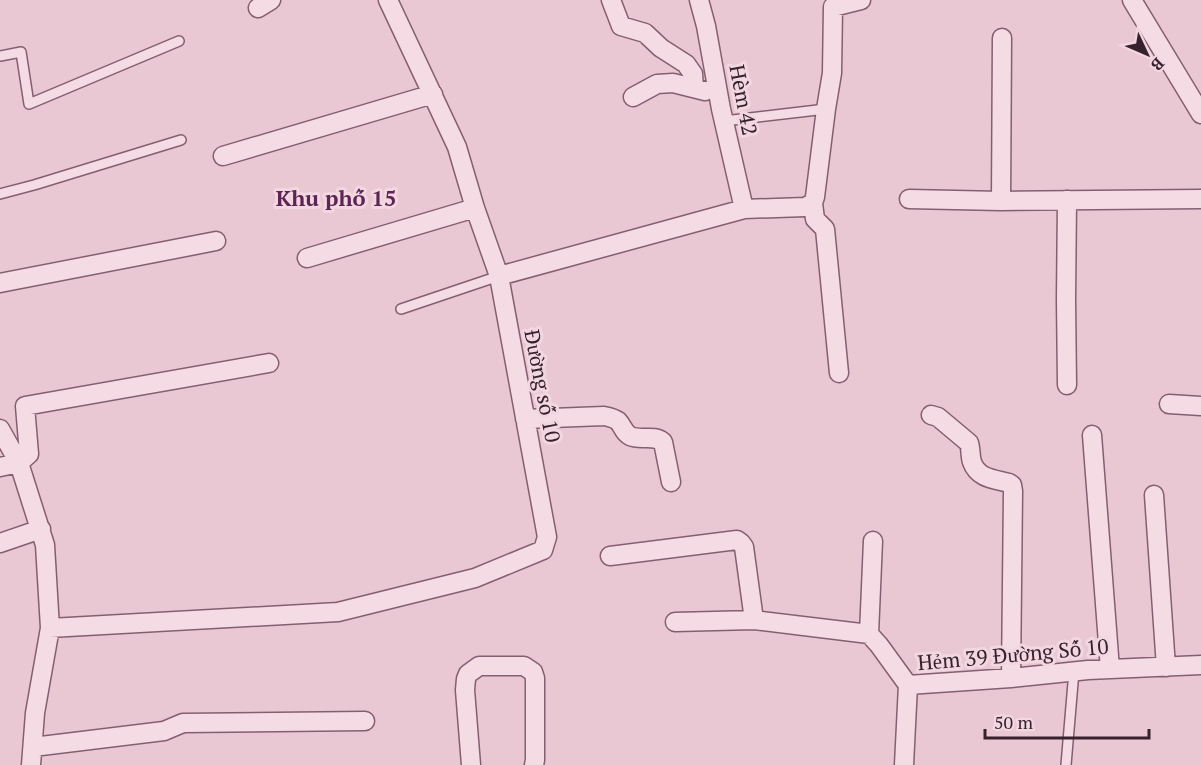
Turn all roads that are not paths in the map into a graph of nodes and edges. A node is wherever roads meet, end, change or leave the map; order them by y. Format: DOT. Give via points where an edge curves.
graph roads {
  1 [pos="388,0"];
  2 [pos="611,0"];
  3 [pos="699,0"];
  4 [pos="861,0"];
  5 [pos="1132,0"];
  6 [pos="829,4"];
  7 [pos="1002,38"];
  8 [pos="179,41"];
  9 [pos="0,56"];
  10 [pos="694,88"];
  11 [pos="433,94"];
  12 [pos="718,94"];
  13 [pos="633,97"];
  14 [pos="826,109"];
  15 [pos="1201,114"];
  16 [pos="724,121"];
  17 [pos="181,140"];
  18 [pos="223,156"];
  19 [pos="0,194"];
  20 [pos="909,199"];
  21 [pos="1201,199"];
  22 [pos="1067,200"];
  23 [pos="1001,201"];
  24 [pos="813,203"];
  25 [pos="475,208"];
  26 [pos="744,209"];
  27 [pos="216,241"];
  28 [pos="307,258"];
  29 [pos="499,276"];
  30 [pos="0,283"];
  31 [pos="401,309"];
  32 [pos="269,363"];
  33 [pos="839,373"];
  34 [pos="1067,386"];
  35 [pos="1169,404"];
  36 [pos="1201,406"];
  37 [pos="931,415"];
  38 [pos="525,419"];
  39 [pos="0,429"];
  40 [pos="1092,435"];
  41 [pos="18,463"];
  42 [pos="0,467"];
  43 [pos="671,482"];
  44 [pos="1154,495"];
  45 [pos="41,529"];
  46 [pos="873,541"];
  47 [pos="0,543"];
  48 [pos="610,556"];
  49 [pos="753,620"];
  50 [pos="675,622"];
  51 [pos="50,628"];
  52 [pos="869,634"];
  53 [pos="1166,667"];
  54 [pos="1110,669"];
  55 [pos="1201,669"];
  56 [pos="1074,671"];
  57 [pos="1011,678"];
  58 [pos="908,686"];
  59 [pos="365,721"];
  60 [pos="32,756"];
  61 [pos="471,765"];
  62 [pos="534,765"];
  63 [pos="904,765"];
  64 [pos="1066,765"];
  1 -- 11 [label="street, Đường số 10"];
  2 -- 10 [label="street" via="621,26 644,32 686,64 693,74"];
  3 -- 12 [label="street, Hèm 42"];
  4 -- 6 [label="street"];
  5 -- 15 [label="street"];
  6 -- 14 [label="street" via="832,73"];
  7 -- 23 [label="street"];
  8 -- 9 [label="lane" via="30,104 21,52"];
  10 -- 12 [label="street"];
  10 -- 13 [label="street" via="657,84"];
  11 -- 18 [label="street"];
  11 -- 25 [label="street, Đường số 10" via="457,147"];
  12 -- 16 [label="street, Hèm 42"];
  14 -- 16 [label="lane"];
  14 -- 24 [label="street"];
  16 -- 26 [label="street, Hèm 42"];
  17 -- 19 [label="lane"];
  20 -- 23 [label="street"];
  21 -- 22 [label="street"];
  22 -- 23 [label="street"];
  22 -- 34 [label="street"];
  24 -- 26 [label="street" via="805,207"];
  24 -- 33 [label="street" via="815,219 825,229"];
  25 -- 28 [label="street"];
  25 -- 29 [label="street, Đường số 10"];
  26 -- 29 [label="street"];
  27 -- 30 [label="street"];
  29 -- 31 [label="lane"];
  29 -- 38 [label="street, Đường số 10"];
  32 -- 41 [label="street" via="25,406 29,454"];
  35 -- 36 [label="street"];
  37 -- 57 [label="street" via="969,443 979,474 1012,485"];
  38 -- 43 [label="street" via="616,419 628,435 663,442"];
  38 -- 51 [label="street, Đường số 10" via="548,537 543,550 475,578 338,612"];
  39 -- 41 [label="street"];
  40 -- 54 [label="street"];
  41 -- 42 [label="street"];
  41 -- 45 [label="street"];
  44 -- 53 [label="street"];
  45 -- 47 [label="street"];
  45 -- 51 [label="street"];
  46 -- 52 [label="street"];
  48 -- 49 [label="street" via="737,540 744,547"];
  49 -- 50 [label="street"];
  49 -- 52 [label="street"];
  51 -- 60 [label="street" via="35,713"];
  52 -- 58 [label="street"];
  53 -- 54 [label="street, Hẻm 39 Đường Số 10"];
  53 -- 55 [label="street, Hẻm 39 Đường Số 10"];
  54 -- 56 [label="street, Hẻm 39 Đường Số 10"];
  56 -- 57 [label="street, Hẻm 39 Đường Số 10"];
  56 -- 64 [label="lane"];
  57 -- 58 [label="street, Hẻm 39 Đường Số 10"];
  58 -- 63 [label="street, Hẻm 39 Đường Số 10"];
  59 -- 60 [label="street" via="183,723"];
  61 -- 62 [label="street" via="465,690 468,674 479,666 524,666 533,672"];
}
